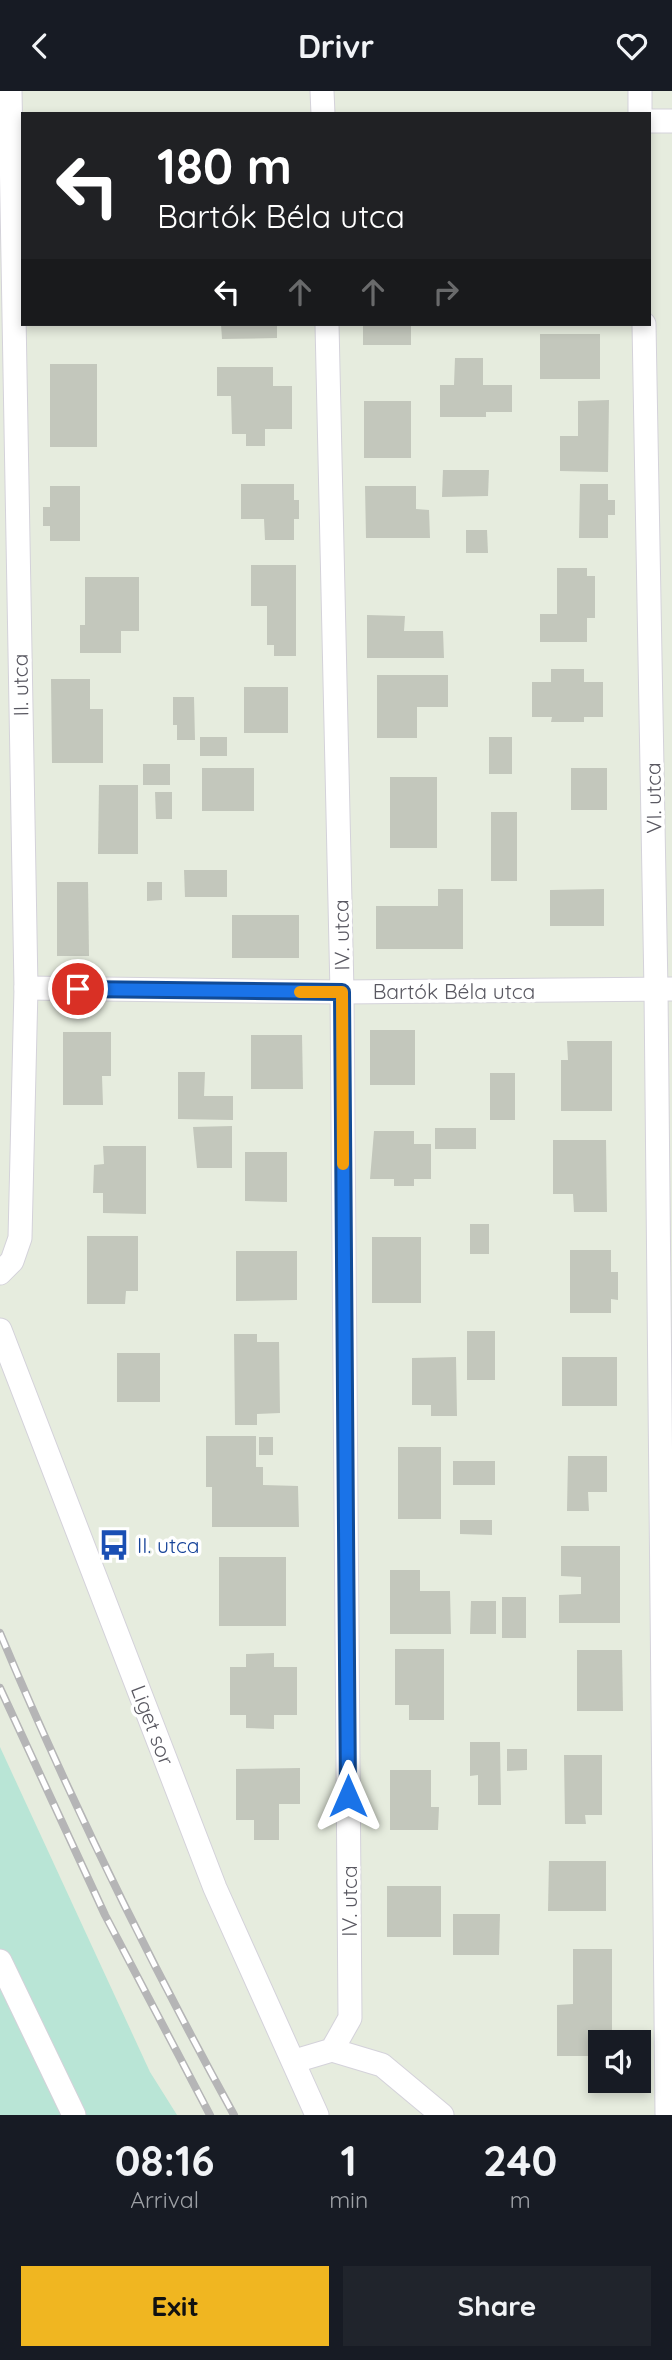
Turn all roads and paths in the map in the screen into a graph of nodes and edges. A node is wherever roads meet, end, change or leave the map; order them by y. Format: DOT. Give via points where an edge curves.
graph roads {
  1 [pos="10,91"];
  2 [pos="323,91"];
  3 [pos="640,91"];
  4 [pos="323,112"];
  5 [pos="640,112"];
  6 [pos="651,121"];
  7 [pos="672,121"];
  8 [pos="11,125"];
  9 [pos="327,326"];
  10 [pos="644,326"];
  11 [pos="26,988"];
  12 [pos="664,990"];
  13 [pos="342,992"];
  14 [pos="0,1273"];
  15 [pos="0,1330"];
  16 [pos="0,1961"];
  17 [pos="332,2050"];
  18 [pos="295,2061"];
  19 [pos="668,2112"];
  20 [pos="74,2115"];
  21 [pos="317,2115"];
  22 [pos="442,2115"];
  1 -- 8 [label="street, II. utca"];
  2 -- 4 [label="street"];
  3 -- 5 [label="street"];
  6 -- 7 [label="street"];
  8 -- 11 [label="street, II. utca"];
  9 -- 13 [label="street, IV. utca"];
  10 -- 12 [label="street, VI. utca"];
  11 -- 13 [label="street, Bartók Béla utca"];
  11 -- 14 [label="street, II. utca" via="20,1238 12,1261"];
  12 -- 13 [label="street, Bartók Béla utca"];
  12 -- 19 [label="street, VI. utca"];
  13 -- 17 [label="street, IV. utca" via="350,2018"];
  15 -- 18 [label="street, Liget sor" via="215,1888"];
  16 -- 20 [label="street"];
  17 -- 18 [label="street"];
  17 -- 22 [label="street" via="382,2065"];
  18 -- 21 [label="street, Liget sor"];
}
